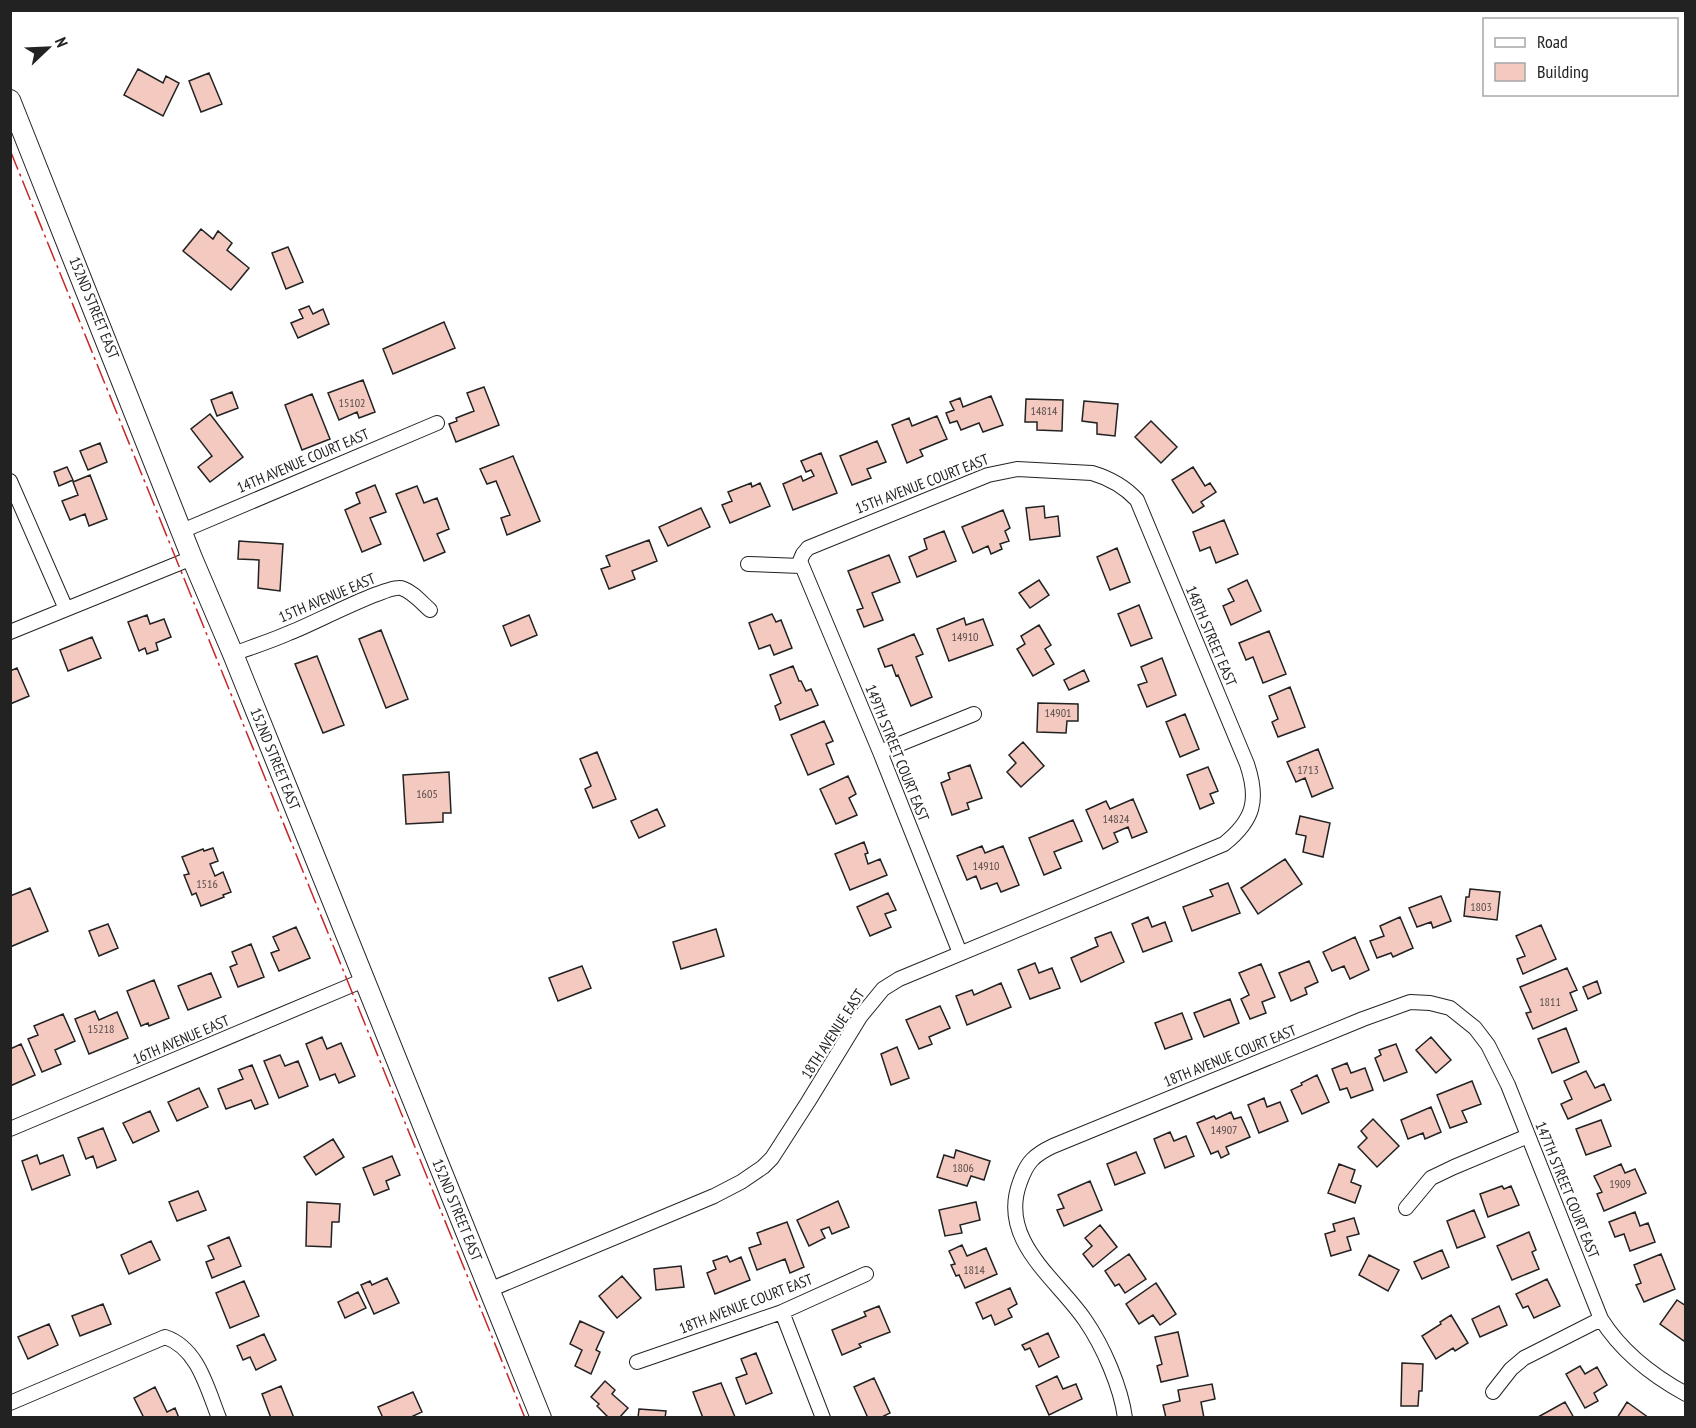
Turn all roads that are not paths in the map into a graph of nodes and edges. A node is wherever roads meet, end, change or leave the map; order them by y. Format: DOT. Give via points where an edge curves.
graph roads {
  1 [pos="10,100"];
  2 [pos="437,423"];
  3 [pos="10,481"];
  4 [pos="1123,488"];
  5 [pos="182,531"];
  6 [pos="192,558"];
  7 [pos="748,564"];
  8 [pos="801,566"];
  9 [pos="66,609"];
  10 [pos="430,610"];
  11 [pos="10,632"];
  12 [pos="233,654"];
  13 [pos="974,714"];
  14 [pos="880,752"];
  15 [pos="1253,805"];
  16 [pos="960,952"];
  17 [pos="364,980"];
  18 [pos="1421,1002"];
  19 [pos="10,1129"];
  20 [pos="1528,1136"];
  21 [pos="1406,1208"];
  22 [pos="866,1274"];
  23 [pos="489,1290"];
  24 [pos="782,1311"];
  25 [pos="1601,1319"];
  26 [pos="637,1362"];
  27 [pos="1493,1392"];
  28 [pos="1686,1394"];
  29 [pos="10,1403"];
  30 [pos="219,1418"];
  31 [pos="541,1418"];
  32 [pos="823,1418"];
  33 [pos="1125,1418"];
  1 -- 5 [label="main road, 152ND STREET EAST"];
  2 -- 5 [label="street, 14TH AVENUE COURT EAST"];
  3 -- 9 [label="street"];
  4 -- 8 [label="street, 15TH AVENUE COURT EAST" via="1092,473 1001,471 808,548"];
  4 -- 15 [label="street, 148TH STREET EAST" via="1137,500 1246,764"];
  5 -- 6 [label="main road, 152ND STREET EAST"];
  6 -- 9 [label="street"];
  6 -- 12 [label="main road, 152ND STREET EAST"];
  7 -- 8 [label="street"];
  8 -- 14 [label="street, 149TH STREET COURT EAST"];
  9 -- 11 [label="street"];
  10 -- 12 [label="street, 15TH AVENUE EAST" via="411,594 396,588"];
  12 -- 17 [label="main road, 152ND STREET EAST"];
  13 -- 14 [label="street"];
  14 -- 16 [label="street, 149TH STREET COURT EAST"];
  15 -- 16 [label="street, 18TH AVENUE EAST" via="1243,827 1224,844"];
  16 -- 23 [label="street, 18TH AVENUE EAST" via="883,989 860,1017 780,1147 763,1167 714,1196"];
  17 -- 19 [label="street, 16TH AVENUE EAST"];
  17 -- 23 [label="main road, 152ND STREET EAST"];
  18 -- 20 [label="street, 147TH STREET COURT EAST" via="1450,1008 1475,1028 1508,1085"];
  18 -- 33 [label="street, 18TH AVENUE COURT EAST" via="1410,1002 1363,1019 1032,1158 1015,1200 1021,1238 1087,1322 1118,1387"];
  20 -- 21 [label="street" via="1431,1178"];
  20 -- 25 [label="street, 147TH STREET COURT EAST"];
  22 -- 24 [label="street, 18TH AVENUE COURT EAST"];
  23 -- 31 [label="main road, 152ND STREET EAST"];
  24 -- 26 [label="street, 18TH AVENUE COURT EAST"];
  24 -- 32 [label="street"];
  25 -- 27 [label="street" via="1524,1358"];
  25 -- 28 [label="street, 147TH STREET COURT EAST" via="1631,1355"];
  29 -- 30 [label="street" via="165,1337 176,1341 194,1359"];
}
